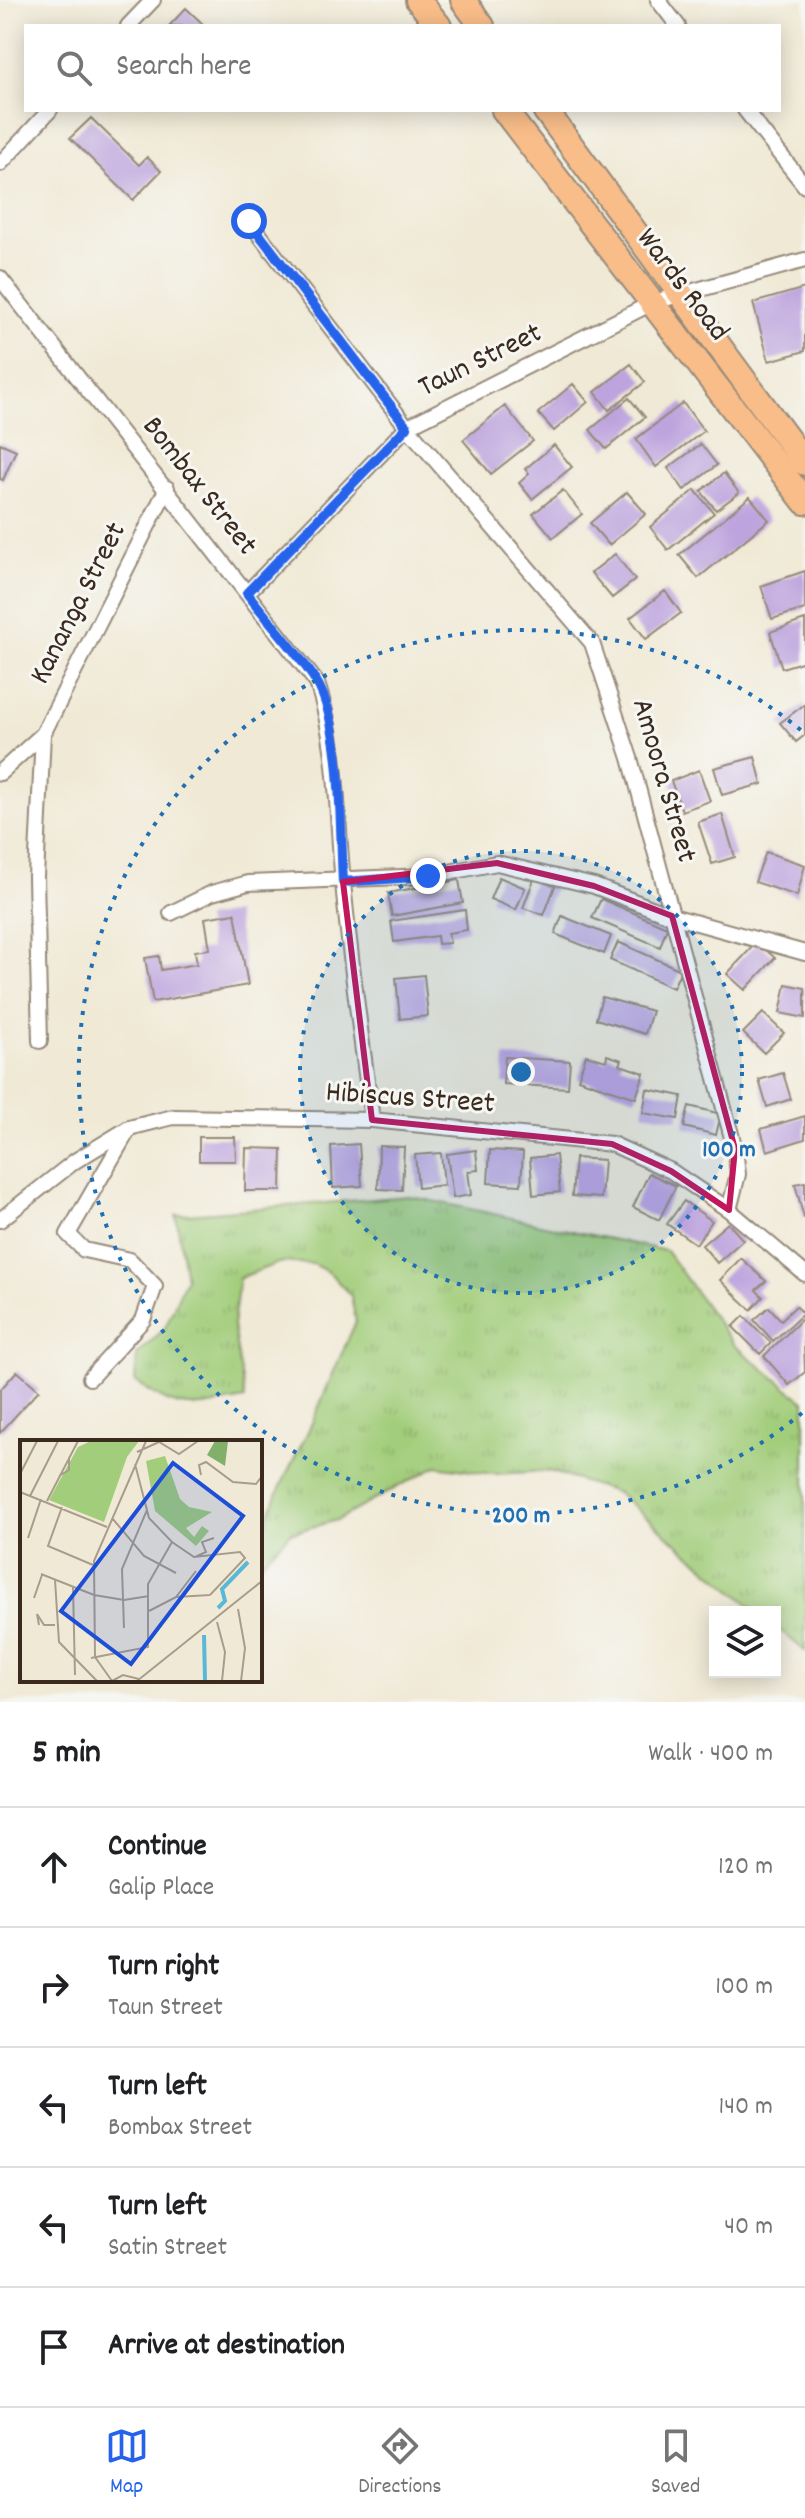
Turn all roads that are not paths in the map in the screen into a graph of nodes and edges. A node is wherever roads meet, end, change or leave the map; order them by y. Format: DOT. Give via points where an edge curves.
graph roads {
  1 [pos="153,0"];
  2 [pos="418,0"];
  3 [pos="463,0"];
  4 [pos="658,0"];
  5 [pos="130,24"];
  6 [pos="437,24"];
  7 [pos="481,24"];
  8 [pos="676,24"];
  9 [pos="48,112"];
  10 [pos="506,112"];
  11 [pos="546,112"];
  12 [pos="747,112"];
  13 [pos="0,164"];
  14 [pos="805,186"];
  15 [pos="249,221"];
  16 [pos="805,260"];
  17 [pos="0,278"];
  18 [pos="682,296"];
  19 [pos="654,302"];
  20 [pos="407,427"];
  21 [pos="805,463"];
  22 [pos="167,488"];
  23 [pos="805,502"];
  24 [pos="247,593"];
  25 [pos="43,734"];
  26 [pos="0,773"];
  27 [pos="343,882"];
  28 [pos="171,913"];
  29 [pos="672,916"];
  30 [pos="805,953"];
  31 [pos="40,1041"];
  32 [pos="372,1120"];
  33 [pos="129,1128"];
  34 [pos="729,1210"];
  35 [pos="0,1220"];
  36 [pos="805,1274"];
  37 [pos="90,1378"];
  1 -- 5 [label="street"];
  2 -- 6 [label="main road"];
  3 -- 7 [label="main road"];
  4 -- 8 [label="street"];
  9 -- 13 [label="street"];
  10 -- 19 [label="main road, Wards Road"];
  11 -- 18 [label="main road, Wards Road"];
  12 -- 14 [label="street"];
  15 -- 20 [label="street, Amoora Street"];
  16 -- 18 [label="street, Taun Street"];
  17 -- 22 [label="street, Bombax Street"];
  18 -- 19 [label="street, Taun Street"];
  18 -- 21 [label="main road, Wards Road"];
  19 -- 20 [label="street, Taun Street"];
  19 -- 23 [label="main road, Wards Road"];
  20 -- 24 [label="street, Taun Street"];
  20 -- 29 [label="street, Amoora Street" via="592,643"];
  22 -- 24 [label="street, Bombax Street"];
  22 -- 25 [label="street, Kananga Street"];
  24 -- 27 [label="street, Bombax Street" via="317,683 330,722"];
  25 -- 26 [label="street, Kananga Street"];
  25 -- 31 [label="street" via="36,877"];
  27 -- 28 [label="street" via="248,883"];
  27 -- 29 [label="street" via="428,876 497,863 594,886"];
  27 -- 32 [label="street, Bombax Street"];
  29 -- 30 [label="street"];
  29 -- 34 [label="street, Amoora Street" via="735,1149 738,1174"];
  32 -- 33 [label="street, Hibiscus Street" via="173,1117"];
  32 -- 34 [label="street, Hibiscus Street" via="612,1144 671,1171"];
  33 -- 35 [label="street, Hibiscus Street" via="75,1161"];
  33 -- 37 [label="street" via="68,1234 84,1250 130,1260 155,1286 143,1320"];
  34 -- 36 [label="street, Hibiscus Street"];
}
